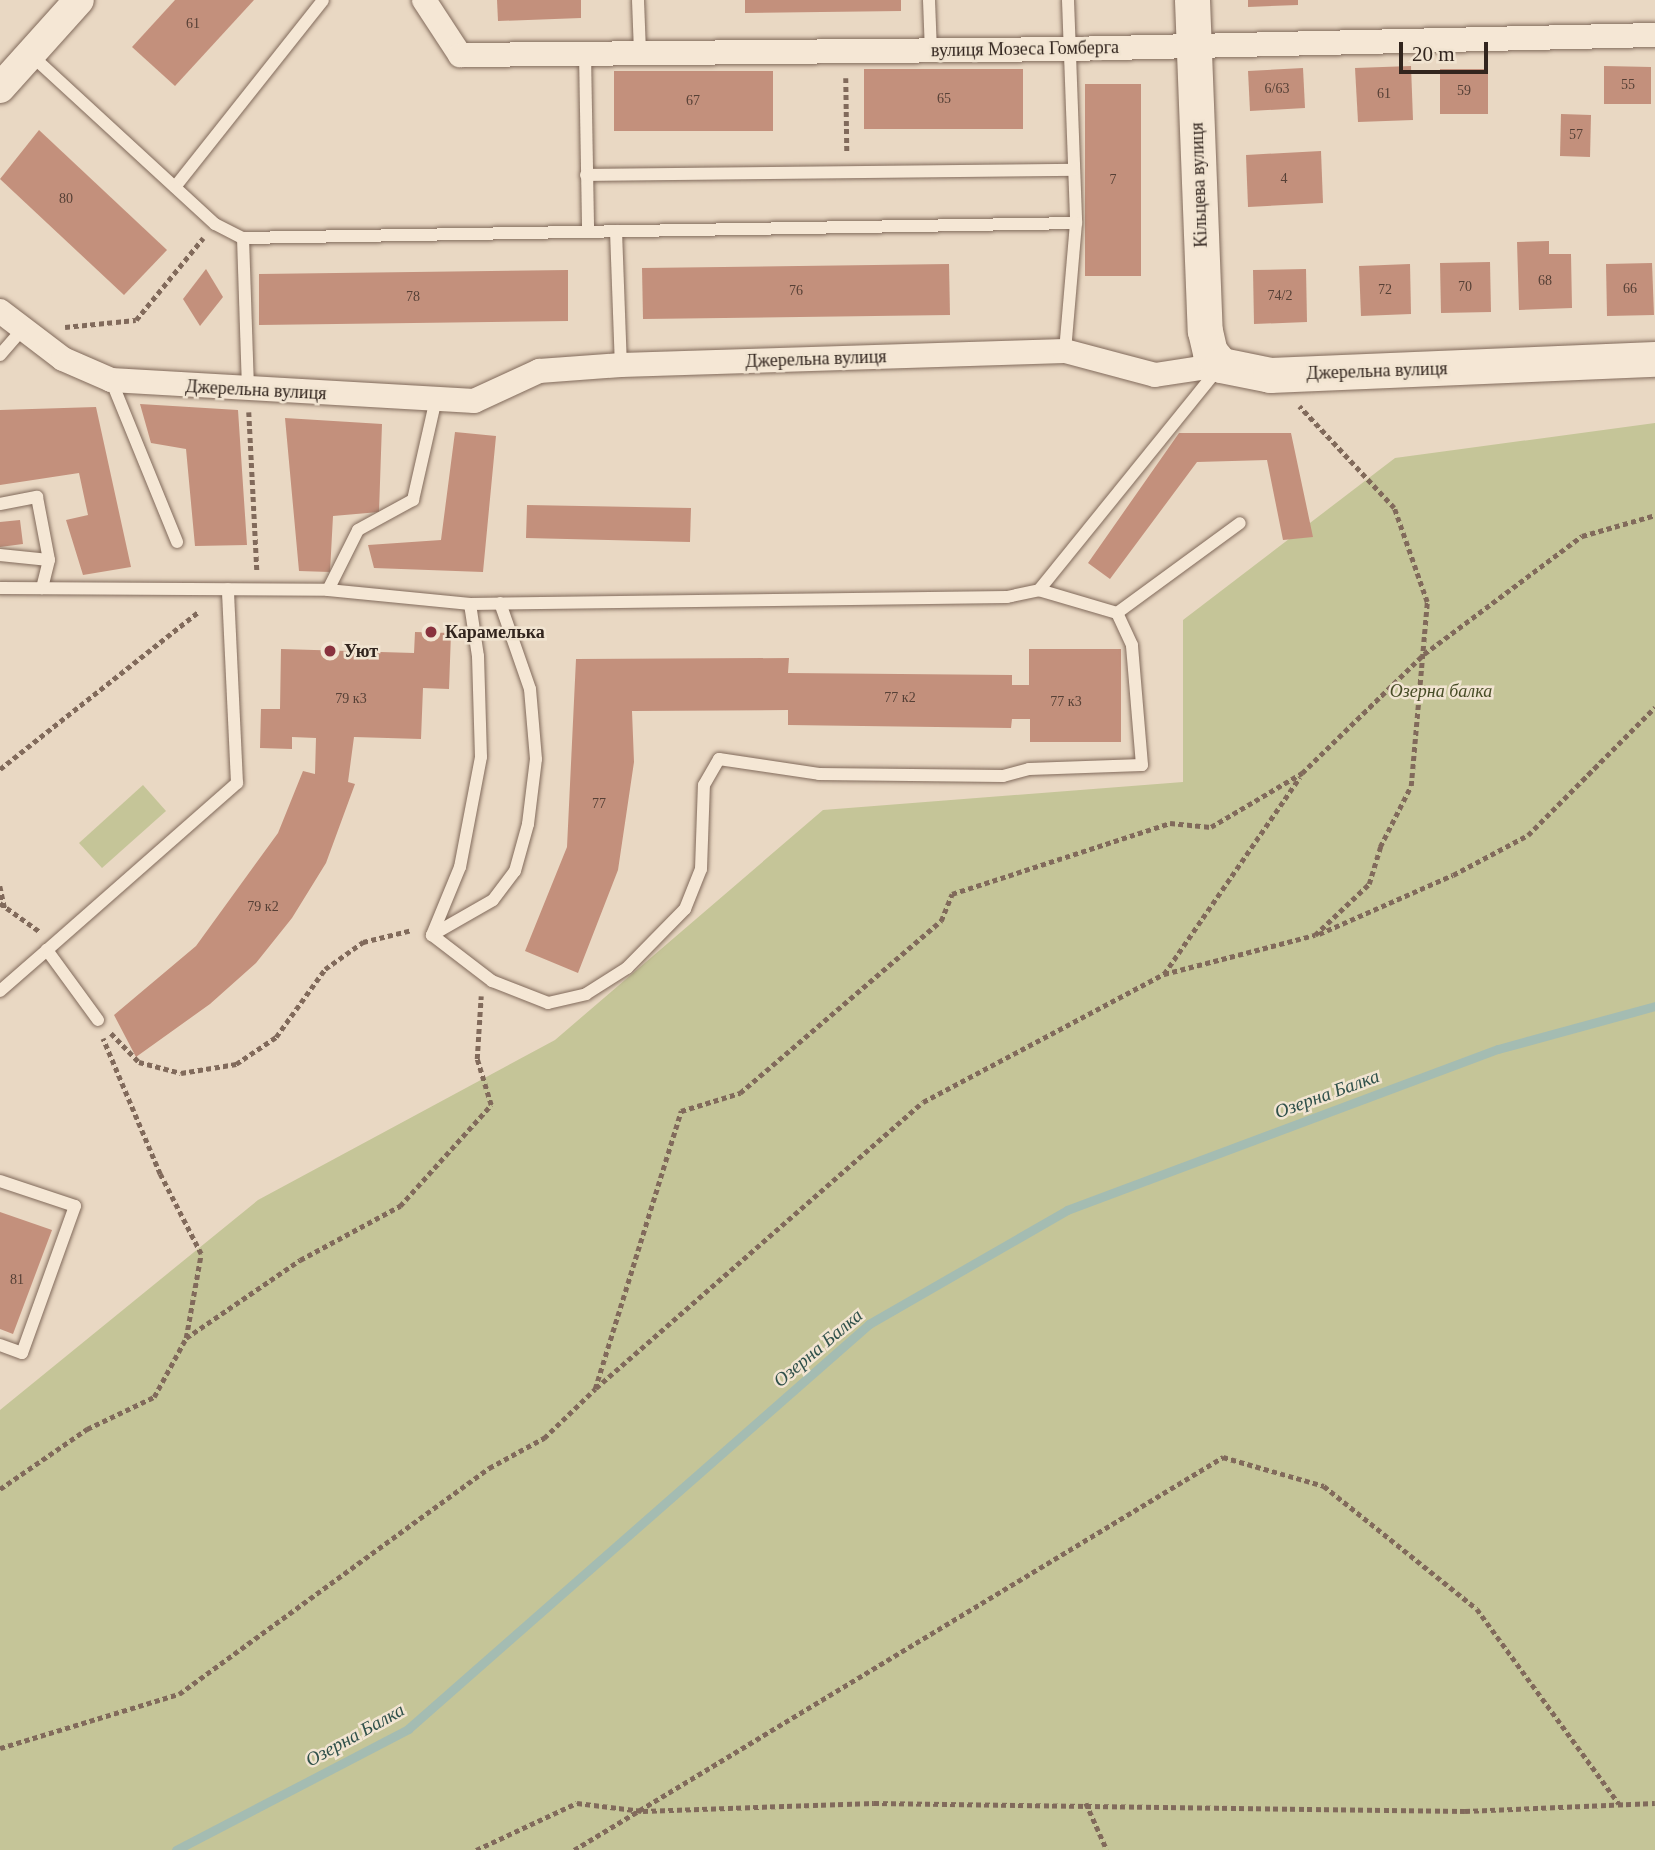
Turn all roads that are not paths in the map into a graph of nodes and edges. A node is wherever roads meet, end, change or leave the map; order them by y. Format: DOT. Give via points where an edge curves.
graph roads {
  1 [pos="79,0"];
  2 [pos="323,0"];
  3 [pos="424,0"];
  4 [pos="638,0"];
  5 [pos="929,0"];
  6 [pos="1068,0"];
  7 [pos="1192,0"];
  8 [pos="1655,35"];
  9 [pos="1193,43"];
  10 [pos="1069,49"];
  11 [pos="931,51"];
  12 [pos="585,53"];
  13 [pos="640,53"];
  14 [pos="30,54"];
  15 [pos="0,88"];
  16 [pos="1073,170"];
  17 [pos="586,174"];
  18 [pos="175,187"];
  19 [pos="1076,223"];
  20 [pos="588,232"];
  21 [pos="616,232"];
  22 [pos="243,238"];
  23 [pos="0,311"];
  24 [pos="21,331"];
  25 [pos="1065,351"];
  26 [pos="0,355"];
  27 [pos="1655,359"];
  28 [pos="621,365"];
  29 [pos="1221,365"];
  30 [pos="111,380"];
  31 [pos="248,390"];
  32 [pos="436,399"];
  33 [pos="0,504"];
  34 [pos="1240,523"];
  35 [pos="177,542"];
  36 [pos="0,555"];
  37 [pos="49,560"];
  38 [pos="0,588"];
  39 [pos="42,588"];
  40 [pos="228,589"];
  41 [pos="328,590"];
  42 [pos="1039,590"];
  43 [pos="500,603"];
  44 [pos="470,604"];
  45 [pos="1117,613"];
  46 [pos="432,935"];
  47 [pos="47,950"];
  48 [pos="0,991"];
  49 [pos="98,1020"];
  50 [pos="0,1181"];
  51 [pos="0,1345"];
  1 -- 14 [label="street"];
  2 -- 18 [label="lane"];
  3 -- 12 [label="street, вулиця Мозеса Гомберга" via="460,55"];
  4 -- 13 [label="lane"];
  5 -- 11 [label="lane"];
  6 -- 10 [label="lane"];
  7 -- 9 [label="main road, Кільцева вулиця"];
  8 -- 9 [label="street, вулиця Мозеса Гомберга"];
  9 -- 10 [label="street, вулиця Мозеса Гомберга"];
  9 -- 29 [label="main road, Кільцева вулиця" via="1205,331 1210,352"];
  10 -- 11 [label="street, вулиця Мозеса Гомберга"];
  10 -- 16 [label="lane"];
  11 -- 13 [label="street, вулиця Мозеса Гомберга"];
  12 -- 13 [label="street, вулиця Мозеса Гомберга"];
  12 -- 17 [label="lane"];
  14 -- 15 [label="street"];
  14 -- 18 [label="lane"];
  16 -- 17 [label="lane"];
  16 -- 19 [label="lane"];
  17 -- 20 [label="lane"];
  18 -- 22 [label="lane" via="215,224"];
  19 -- 21 [label="lane"];
  19 -- 25 [label="lane"];
  20 -- 21 [label="lane"];
  20 -- 22 [label="lane"];
  21 -- 28 [label="lane"];
  22 -- 31 [label="lane"];
  23 -- 24 [label="street, Джерельна вулиця"];
  24 -- 26 [label="lane"];
  24 -- 30 [label="street, Джерельна вулиця"];
  25 -- 28 [label="street, Джерельна вулиця"];
  25 -- 29 [label="street, Джерельна вулиця" via="1155,375"];
  27 -- 29 [label="main road, Джерельна вулиця" via="1270,375"];
  28 -- 32 [label="street, Джерельна вулиця" via="539,370 474,401"];
  29 -- 42 [label="lane"];
  30 -- 31 [label="street, Джерельна вулиця"];
  30 -- 35 [label="lane"];
  31 -- 32 [label="street, Джерельна вулиця"];
  32 -- 41 [label="lane" via="413,500 358,530"];
  33 -- 37 [label="lane" via="37,497"];
  34 -- 45 [label="lane"];
  36 -- 37 [label="lane"];
  37 -- 39 [label="lane"];
  38 -- 39 [label="lane"];
  39 -- 40 [label="lane"];
  40 -- 41 [label="lane"];
  40 -- 47 [label="lane" via="237,783"];
  41 -- 44 [label="lane"];
  42 -- 43 [label="lane" via="1007,597"];
  42 -- 45 [label="lane"];
  43 -- 44 [label="lane"];
  43 -- 46 [label="lane" via="530,689 536,759 528,824 515,871 493,900"];
  44 -- 46 [label="lane" via="478,656 481,757 460,867"];
  45 -- 46 [label="lane" via="1132,645 1142,765 1030,769 1003,776 819,775 719,759 704,785 701,869 685,909 662,937 626,968 567,1001 548,1003 492,981"];
  47 -- 48 [label="lane"];
  47 -- 49 [label="lane"];
  50 -- 51 [label="lane" via="75,1206 22,1353"];
}
